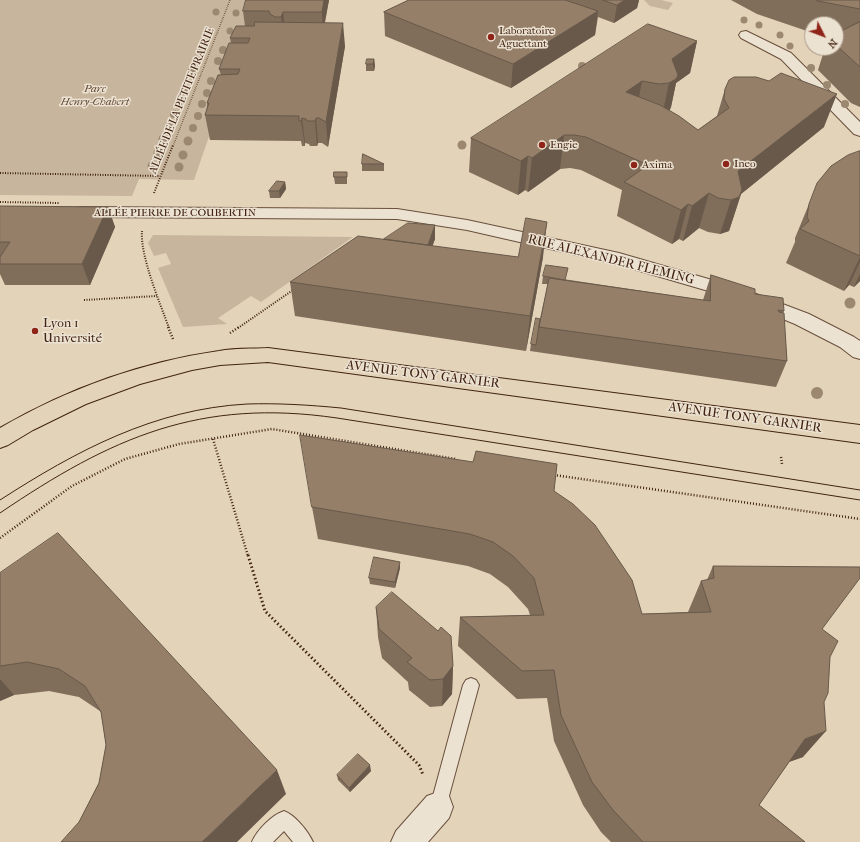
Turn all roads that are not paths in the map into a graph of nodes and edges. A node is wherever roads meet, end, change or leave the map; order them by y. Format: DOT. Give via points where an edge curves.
graph roads {
  1 [pos="746,35"];
  2 [pos="860,131"];
  3 [pos="63,212"];
  4 [pos="349,214"];
  5 [pos="860,352"];
  6 [pos="860,434"];
  7 [pos="0,438"];
  8 [pos="471,685"];
  9 [pos="438,807"];
  10 [pos="261,842"];
  11 [pos="304,842"];
  12 [pos="407,842"];
  1 -- 2 [label="street" via="786,56"];
  3 -- 4 [label="street, ALLÉE PIERRE DE COUBERTIN"];
  4 -- 5 [label="street, RUE ALEXANDER FLEMING" via="397,214 605,256 757,300 802,319 847,342"];
  6 -- 7 [label="main road, AVENUE TONY GARNIER" via="268,355 221,358 175,366 92,392 51,409"];
  8 -- 9 [label="lane"];
  9 -- 12 [label="street"];
  10 -- 11 [label="lane" via="284,819"];
}
